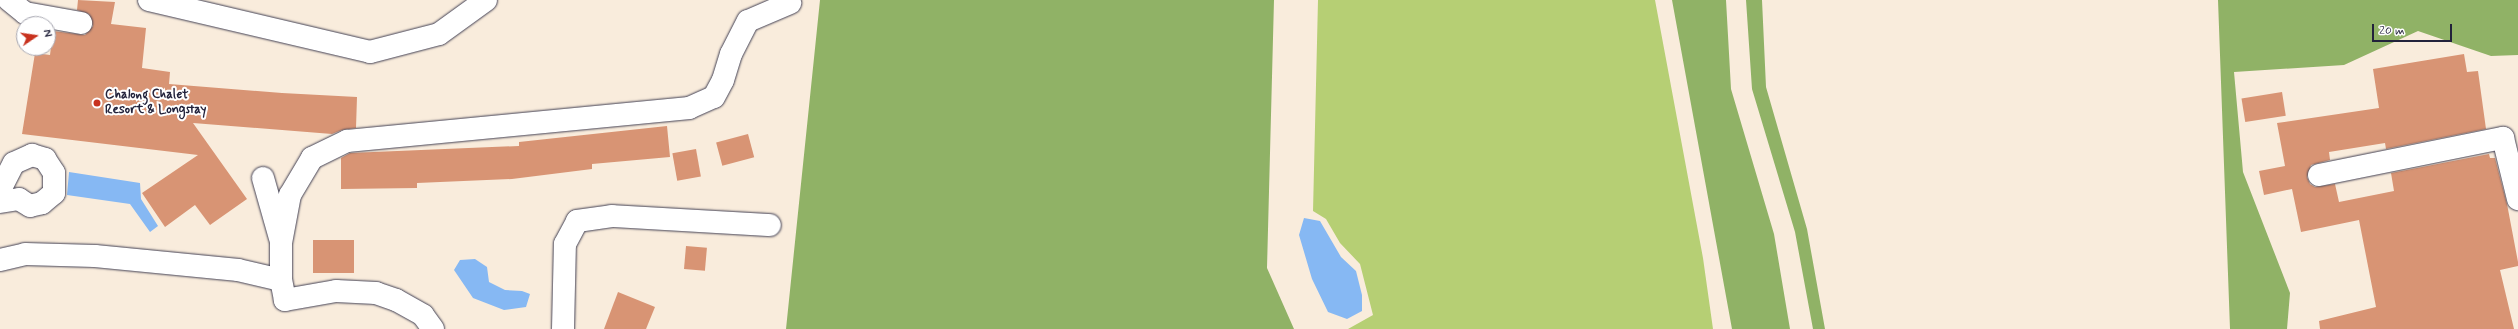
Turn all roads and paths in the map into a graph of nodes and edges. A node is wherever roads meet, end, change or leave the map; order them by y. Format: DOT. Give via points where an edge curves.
graph roads {
  1 [pos="9,0"];
  2 [pos="149,0"];
  3 [pos="486,0"];
  4 [pos="790,3"];
  5 [pos="81,23"];
  6 [pos="2319,175"];
  7 [pos="263,178"];
  8 [pos="0,190"];
  9 [pos="2518,199"];
  10 [pos="0,202"];
  11 [pos="770,224"];
  12 [pos="281,244"];
  13 [pos="0,260"];
  14 [pos="281,280"];
  15 [pos="433,329"];
  16 [pos="563,329"];
  1 -- 5 [label="street" via="25,13"];
  2 -- 3 [label="street" via="370,52 439,34"];
  4 -- 12 [label="street" via="748,21 731,54 723,80 714,97 689,108 347,141 319,154 312,158 290,195"];
  6 -- 9 [label="street" via="2503,138"];
  7 -- 12 [label="street"];
  8 -- 10 [label="street" via="14,163 32,155 45,159 54,173 54,193 42,203 30,206 19,199"];
  11 -- 16 [label="street" via="612,216 577,221 565,244"];
  12 -- 14 [label="street"];
  13 -- 14 [label="street" via="25,254 95,256 238,270"];
  14 -- 15 [label="street" via="285,300 336,291 376,293 424,315"];
}
